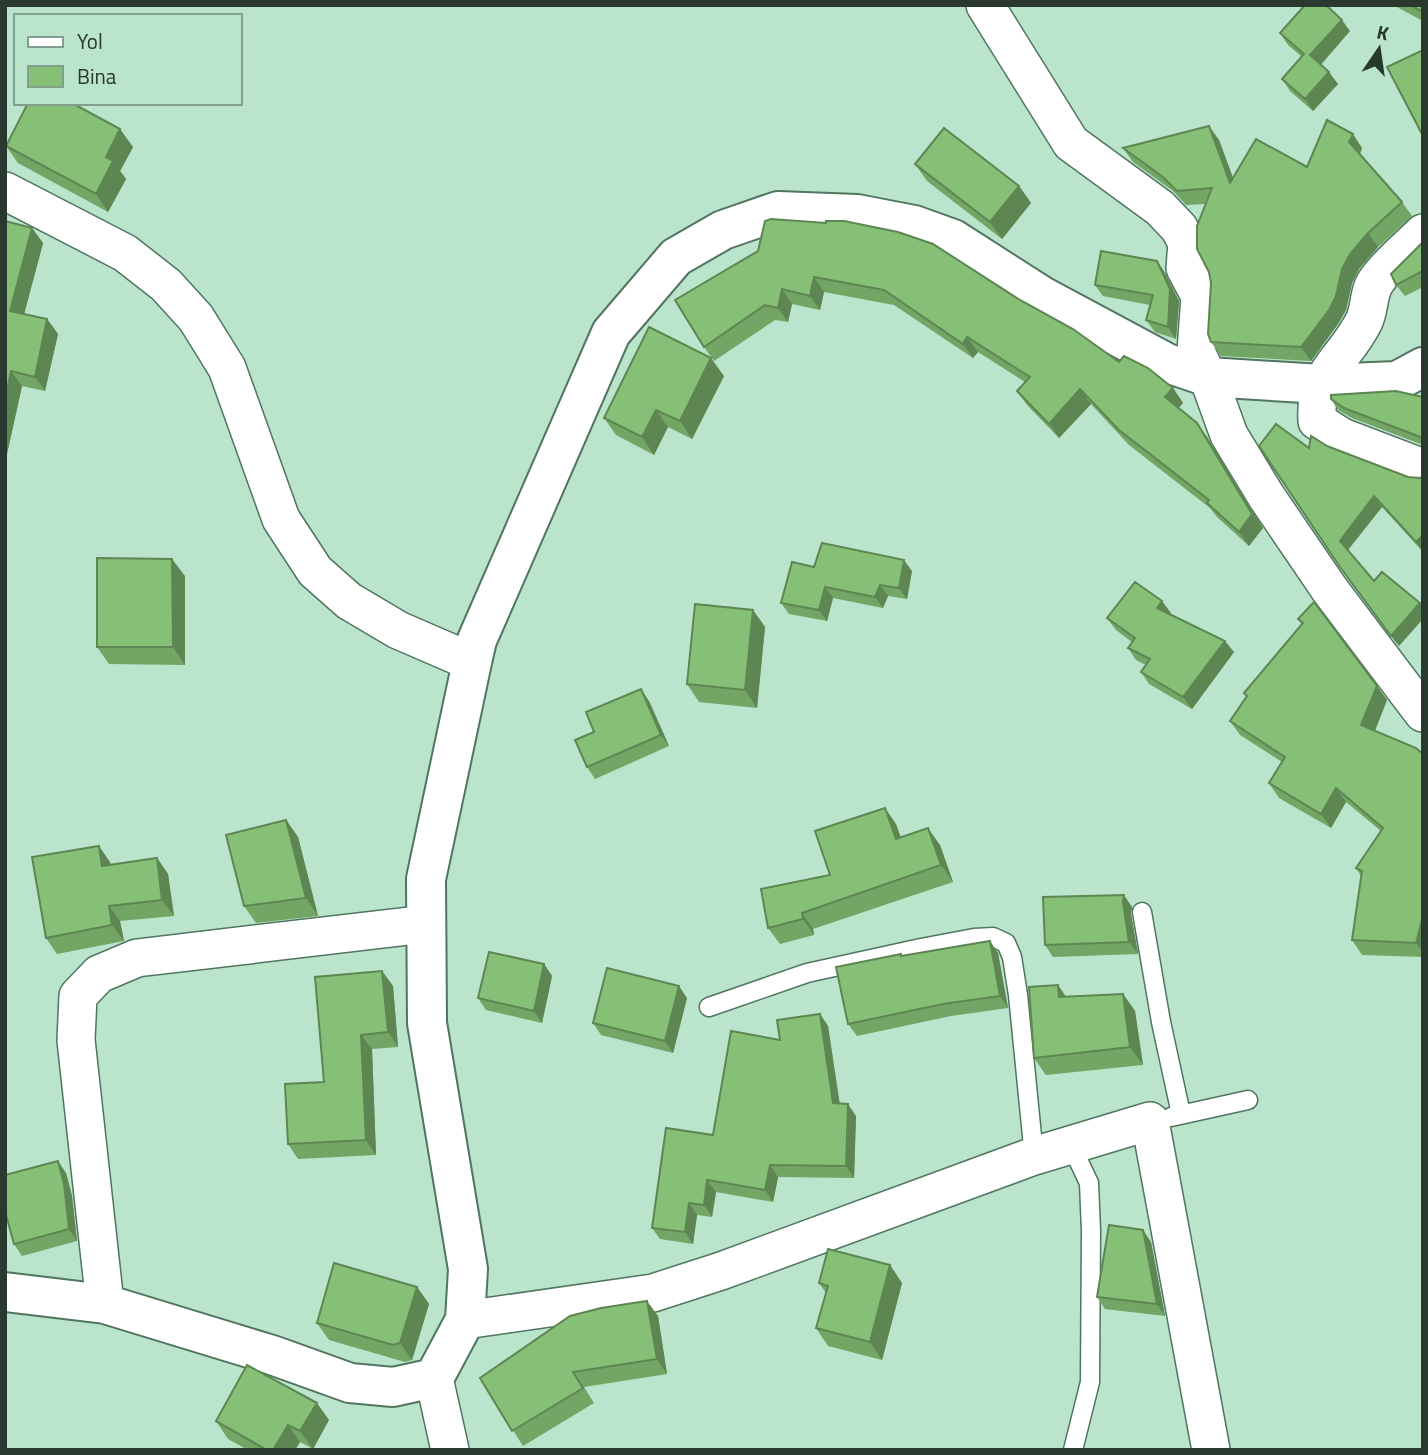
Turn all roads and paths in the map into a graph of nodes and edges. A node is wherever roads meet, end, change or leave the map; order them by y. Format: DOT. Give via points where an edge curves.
graph roads {
  1 [pos="985,5"];
  2 [pos="5,191"];
  3 [pos="1423,233"];
  4 [pos="1423,367"];
  5 [pos="1208,377"];
  6 [pos="1321,384"];
  7 [pos="1423,468"];
  8 [pos="472,662"];
  9 [pos="1423,713"];
  10 [pos="1142,912"];
  11 [pos="426,924"];
  12 [pos="709,1007"];
  13 [pos="1248,1100"];
  14 [pos="1166,1118"];
  15 [pos="1070,1144"];
  16 [pos="1034,1156"];
  17 [pos="5,1292"];
  18 [pos="105,1304"];
  19 [pos="464,1320"];
  20 [pos="434,1378"];
  21 [pos="450,1450"];
  22 [pos="1073,1450"];
  23 [pos="1211,1450"];
  1 -- 5 [label="street" via="1071,143 1160,208 1179,228 1187,243 1185,268 1200,296 1196,352"];
  2 -- 8 [label="street" via="125,253 166,285 196,318 228,368 281,519 315,571 349,601 388,624"];
  3 -- 6 [label="street" via="1375,281 1366,318"];
  4 -- 6 [label="street" via="1397,381"];
  5 -- 6 [label="street"];
  5 -- 8 [label="street" via="1167,363 1042,296 953,239 914,225 857,214 778,211 723,230 676,257 611,333 477,640"];
  5 -- 9 [label="street" via="1228,435 1266,496"];
  6 -- 7 [label="street" via="1317,421 1342,437"];
  8 -- 11 [label="street" via="426,879"];
  10 -- 14 [label="lane" via="1161,1022"];
  11 -- 18 [label="street" via="137,958 99,974 78,996 76,1040"];
  11 -- 19 [label="street" via="427,1023 468,1269"];
  12 -- 16 [label="lane" via="807,973 993,937 1006,943 1012,957"];
  13 -- 14 [label="lane"];
  14 -- 15 [label="street"];
  14 -- 23 [label="street"];
  15 -- 16 [label="street"];
  15 -- 22 [label="lane" via="1089,1182 1091,1231 1090,1382"];
  16 -- 19 [label="street" via="653,1293"];
  17 -- 18 [label="street"];
  18 -- 20 [label="street" via="350,1383 393,1387"];
  19 -- 20 [label="street"];
  20 -- 21 [label="street"];
}
